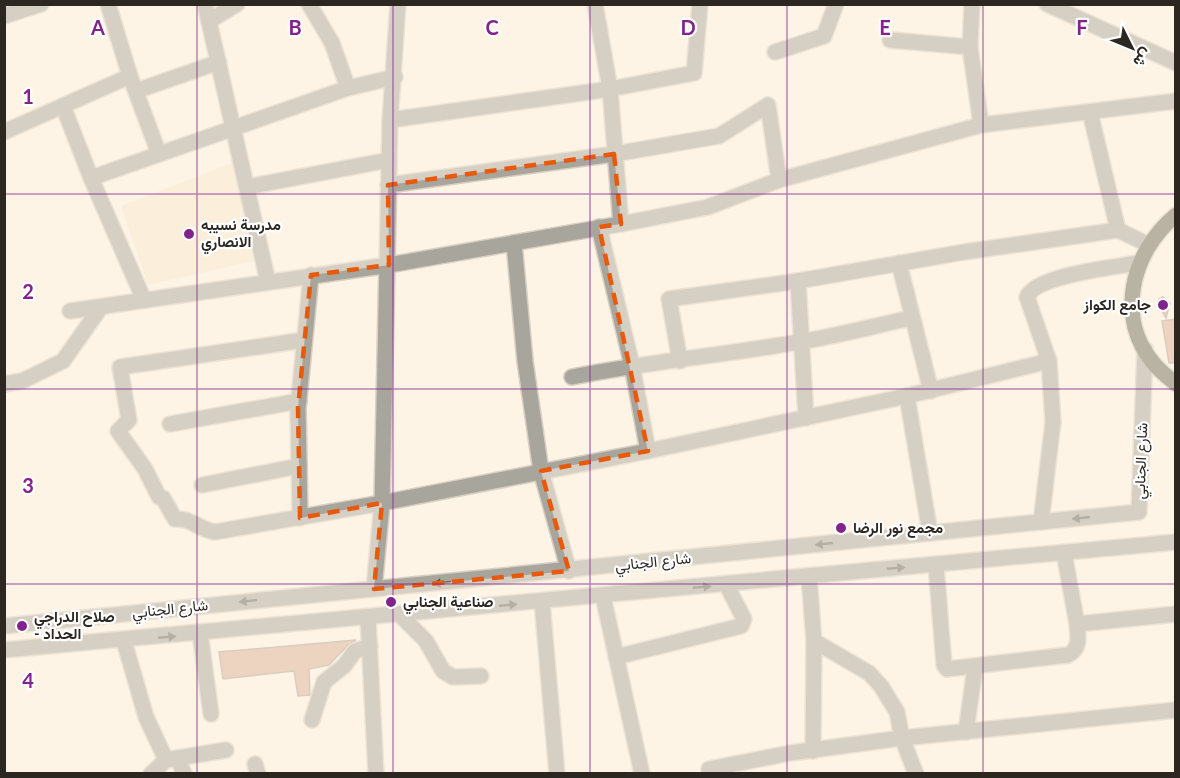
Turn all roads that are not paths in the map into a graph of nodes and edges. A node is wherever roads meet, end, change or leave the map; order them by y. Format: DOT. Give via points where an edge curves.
graph roads {
  1 [pos="41,4"];
  2 [pos="108,4"];
  3 [pos="205,4"];
  4 [pos="237,4"];
  5 [pos="309,4"];
  6 [pos="398,4"];
  7 [pos="595,4"];
  8 [pos="700,4"];
  9 [pos="836,4"];
  10 [pos="972,4"];
  11 [pos="1047,4"];
  12 [pos="4,16"];
  13 [pos="209,21"];
  14 [pos="890,40"];
  15 [pos="970,46"];
  16 [pos="775,52"];
  17 [pos="219,62"];
  18 [pos="1176,63"];
  19 [pos="130,76"];
  20 [pos="395,77"];
  21 [pos="348,88"];
  22 [pos="610,89"];
  23 [pos="136,91"];
  24 [pos="1176,101"];
  25 [pos="63,106"];
  26 [pos="1090,112"];
  27 [pos="390,120"];
  28 [pos="981,125"];
  29 [pos="233,126"];
  30 [pos="4,132"];
  31 [pos="159,154"];
  32 [pos="614,154"];
  33 [pos="389,160"];
  34 [pos="91,178"];
  35 [pos="779,180"];
  36 [pos="388,185"];
  37 [pos="247,187"];
  38 [pos="1175,215"];
  39 [pos="621,224"];
  40 [pos="599,227"];
  41 [pos="1118,230"];
  42 [pos="514,243"];
  43 [pos="1148,244"];
  44 [pos="899,263"];
  45 [pos="1138,263"];
  46 [pos="389,265"];
  47 [pos="311,275"];
  48 [pos="798,281"];
  49 [pos="268,282"];
  50 [pos="144,300"];
  51 [pos="101,307"];
  52 [pos="70,311"];
  53 [pos="911,318"];
  54 [pos="304,340"];
  55 [pos="802,342"];
  56 [pos="1146,349"];
  57 [pos="680,361"];
  58 [pos="1049,361"];
  59 [pos="632,365"];
  60 [pos="572,377"];
  61 [pos="4,384"];
  62 [pos="1176,384"];
  63 [pos="931,391"];
  64 [pos="907,396"];
  65 [pos="299,401"];
  66 [pos="806,418"];
  67 [pos="170,424"];
  68 [pos="648,451"];
  69 [pos="299,466"];
  70 [pos="542,471"];
  71 [pos="202,485"];
  72 [pos="382,503"];
  73 [pos="300,518"];
  74 [pos="1041,522"];
  75 [pos="930,533"];
  76 [pos="1176,542"];
  77 [pos="1064,553"];
  78 [pos="936,565"];
  79 [pos="569,571"];
  80 [pos="809,577"];
  81 [pos="726,584"];
  82 [pos="374,589"];
  83 [pos="603,596"];
  84 [pos="542,602"];
  85 [pos="1176,614"];
  86 [pos="400,615"];
  87 [pos="368,618"];
  88 [pos="1077,624"];
  89 [pos="4,626"];
  90 [pos="200,633"];
  91 [pos="124,641"];
  92 [pos="814,641"];
  93 [pos="370,646"];
  94 [pos="4,650"];
  95 [pos="616,657"];
  96 [pos="975,667"];
  97 [pos="481,676"];
  98 [pos="1176,710"];
  99 [pos="211,714"];
  100 [pos="312,720"];
  101 [pos="966,732"];
  102 [pos="902,738"];
  103 [pos="226,750"];
  104 [pos="813,751"];
  105 [pos="172,759"];
  106 [pos="710,769"];
  107 [pos="151,774"];
  108 [pos="184,774"];
  109 [pos="376,774"];
  110 [pos="557,774"];
  111 [pos="642,774"];
  112 [pos="916,774"];
  1 -- 12 [label="street"];
  2 -- 19 [label="street"];
  3 -- 13 [label="street"];
  4 -- 13 [label="street"];
  5 -- 21 [label="street" via="332,43"];
  6 -- 20 [label="street"];
  7 -- 22 [label="street"];
  8 -- 22 [label="street" via="693,73"];
  9 -- 16 [label="street" via="824,36"];
  10 -- 15 [label="street"];
  11 -- 18 [label="street"];
  13 -- 17 [label="street"];
  14 -- 15 [label="street"];
  15 -- 28 [label="street"];
  17 -- 23 [label="street"];
  17 -- 29 [label="street"];
  19 -- 23 [label="street"];
  19 -- 25 [label="street"];
  20 -- 21 [label="street"];
  20 -- 27 [label="street"];
  21 -- 29 [label="street"];
  22 -- 27 [label="street"];
  22 -- 32 [label="street"];
  23 -- 31 [label="street"];
  24 -- 26 [label="street"];
  25 -- 30 [label="street"];
  25 -- 34 [label="street"];
  26 -- 28 [label="street"];
  26 -- 41 [label="street"];
  27 -- 33 [label="street"];
  28 -- 35 [label="street"];
  29 -- 31 [label="street"];
  29 -- 37 [label="street"];
  31 -- 34 [label="street"];
  32 -- 35 [label="street" via="719,136 768,105"];
  32 -- 36 [label="street"];
  32 -- 39 [label="street"];
  33 -- 36 [label="street"];
  33 -- 37 [label="street"];
  34 -- 50 [label="street"];
  35 -- 39 [label="street" via="708,207"];
  36 -- 46 [label="street"];
  37 -- 49 [label="street"];
  38 -- 43 [label="main road"];
  39 -- 40 [label="street"];
  40 -- 42 [label="street"];
  40 -- 59 [label="street"];
  41 -- 43 [label="street"];
  41 -- 44 [label="street"];
  42 -- 46 [label="street"];
  42 -- 70 [label="street" via="525,361"];
  43 -- 45 [label="main road"];
  44 -- 48 [label="street"];
  44 -- 53 [label="street"];
  45 -- 56 [label="main road" via="1132,297 1137,332"];
  45 -- 58 [label="street" via="1083,272 1034,286 1029,291 1027,297"];
  46 -- 47 [label="street"];
  46 -- 72 [label="street"];
  47 -- 49 [label="street"];
  47 -- 54 [label="street"];
  48 -- 55 [label="street"];
  48 -- 57 [label="street" via="669,299"];
  49 -- 50 [label="street"];
  50 -- 51 [label="street"];
  51 -- 52 [label="street"];
  51 -- 61 [label="street" via="63,361 22,381"];
  53 -- 55 [label="street"];
  53 -- 63 [label="street"];
  54 -- 65 [label="street"];
  54 -- 73 [label="street" via="120,367 129,420 118,431 175,519 189,519 200,529 215,532"];
  55 -- 57 [label="street"];
  55 -- 66 [label="street"];
  56 -- 62 [label="main road" via="1154,364"];
  56 -- 74 [label="street, شارع الجنابي, one-way" via="1139,512"];
  57 -- 59 [label="street"];
  58 -- 63 [label="street"];
  58 -- 74 [label="street" via="1053,422"];
  59 -- 60 [label="street"];
  59 -- 68 [label="street"];
  63 -- 64 [label="street"];
  64 -- 66 [label="street"];
  64 -- 75 [label="street"];
  65 -- 67 [label="street"];
  65 -- 69 [label="street"];
  66 -- 68 [label="street"];
  68 -- 70 [label="street"];
  69 -- 71 [label="street"];
  69 -- 73 [label="street"];
  70 -- 72 [label="street"];
  70 -- 79 [label="street"];
  72 -- 73 [label="street"];
  72 -- 82 [label="street"];
  74 -- 75 [label="street, شارع الجنابي"];
  75 -- 79 [label="street, شارع الجنابي, one-way"];
  76 -- 77 [label="street, شارع الجنابي"];
  77 -- 78 [label="street, شارع الجنابي"];
  77 -- 88 [label="street"];
  80 -- 78 [label="street, شارع الجنابي, one-way"];
  78 -- 96 [label="street" via="944,665 954,670"];
  79 -- 82 [label="street, شارع الجنابي, one-way"];
  80 -- 81 [label="street, شارع الجنابي"];
  80 -- 92 [label="street"];
  83 -- 81 [label="street, شارع الجنابي, one-way"];
  81 -- 95 [label="street" via="742,614 741,626"];
  82 -- 89 [label="street, شارع الجنابي, one-way"];
  83 -- 84 [label="street, شارع الجنابي"];
  83 -- 95 [label="street"];
  86 -- 84 [label="street, شارع الجنابي, one-way"];
  84 -- 110 [label="street"];
  85 -- 88 [label="street"];
  86 -- 87 [label="street, شارع الجنابي"];
  86 -- 97 [label="street" via="426,641 443,671 453,677"];
  87 -- 90 [label="street, شارع الجنابي"];
  87 -- 93 [label="street"];
  88 -- 96 [label="street" via="1078,645 1068,655"];
  91 -- 90 [label="street, شارع الجنابي, one-way"];
  90 -- 99 [label="street"];
  91 -- 94 [label="street, شارع الجنابي"];
  91 -- 105 [label="street" via="146,717"];
  92 -- 102 [label="street" via="854,663 881,686 897,712"];
  92 -- 104 [label="street"];
  93 -- 100 [label="street" via="355,651 344,666 324,681"];
  93 -- 109 [label="street"];
  95 -- 111 [label="street"];
  96 -- 101 [label="street"];
  98 -- 101 [label="street"];
  101 -- 102 [label="street"];
  102 -- 104 [label="street"];
  102 -- 112 [label="street"];
  103 -- 105 [label="street"];
  104 -- 106 [label="street"];
  105 -- 107 [label="street"];
  105 -- 108 [label="street"];
}
